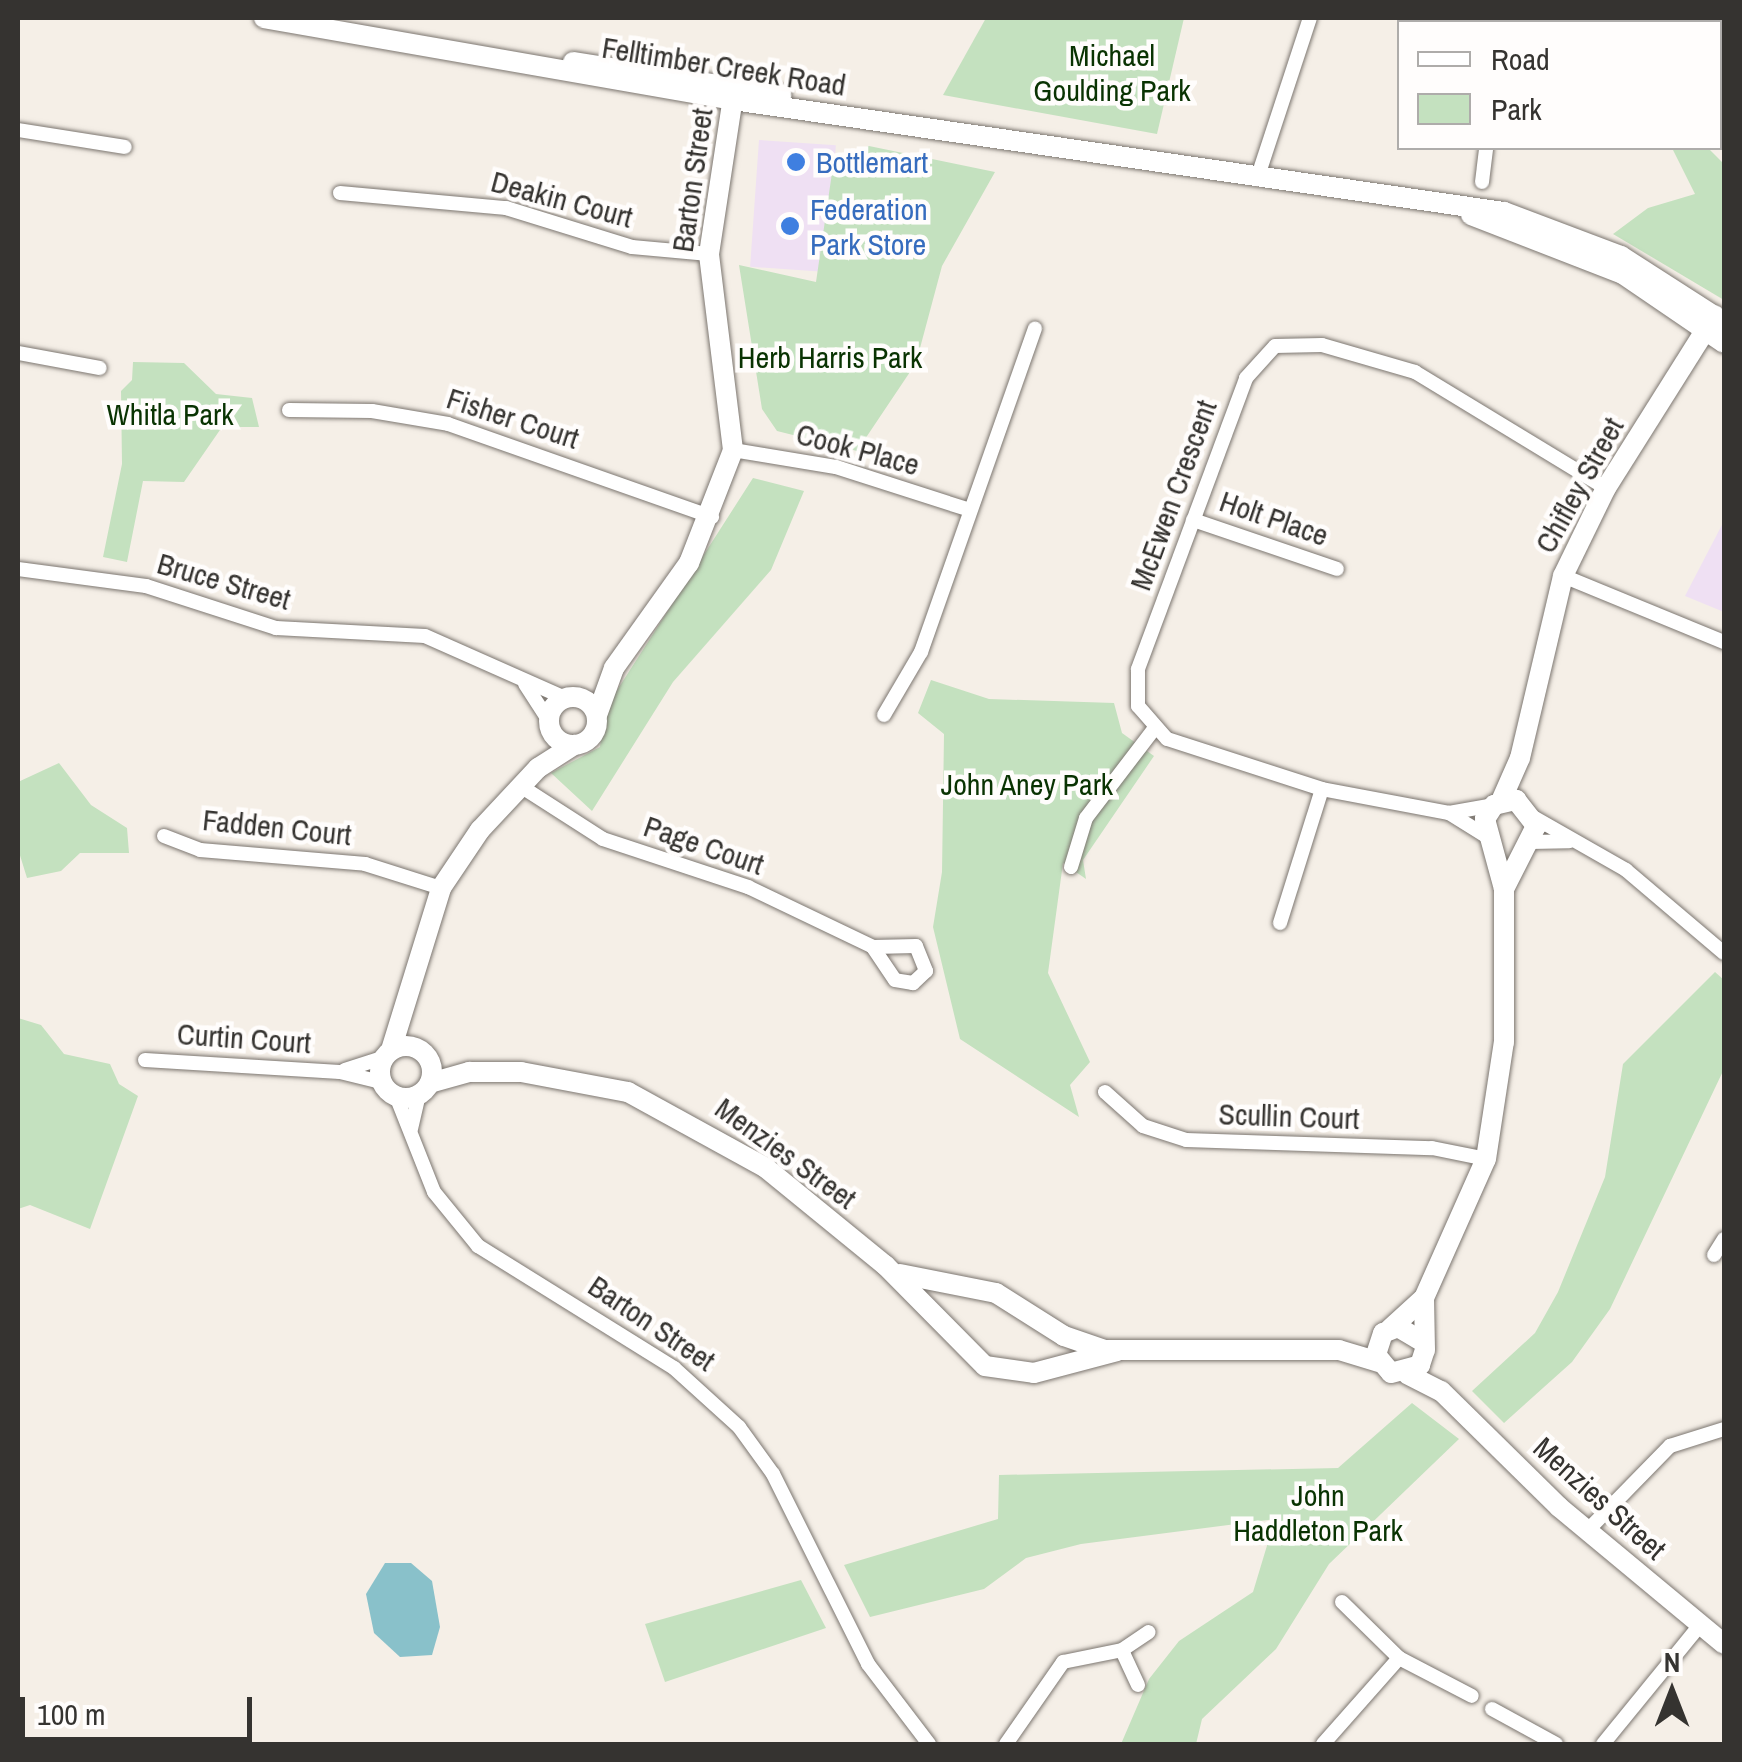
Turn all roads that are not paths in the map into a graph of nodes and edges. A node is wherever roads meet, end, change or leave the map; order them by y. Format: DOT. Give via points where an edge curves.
graph roads {
  1 [pos="264,18"];
  2 [pos="1310,18"];
  3 [pos="734,92"];
  4 [pos="18,130"];
  5 [pos="125,147"];
  6 [pos="1486,150"];
  7 [pos="1257,178"];
  8 [pos="1482,182"];
  9 [pos="340,193"];
  10 [pos="709,254"];
  11 [pos="1715,322"];
  12 [pos="1035,329"];
  13 [pos="1724,343"];
  14 [pos="18,352"];
  15 [pos="100,368"];
  16 [pos="289,410"];
  17 [pos="733,450"];
  18 [pos="1606,488"];
  19 [pos="967,509"];
  20 [pos="712,517"];
  21 [pos="1194,520"];
  22 [pos="18,569"];
  23 [pos="1337,569"];
  24 [pos="1563,576"];
  25 [pos="1724,642"];
  26 [pos="614,668"];
  27 [pos="524,682"];
  28 [pos="568,697"];
  29 [pos="597,715"];
  30 [pos="884,715"];
  31 [pos="549,724"];
  32 [pos="1154,729"];
  33 [pos="574,746"];
  34 [pos="1520,758"];
  35 [pos="538,768"];
  36 [pos="522,786"];
  37 [pos="1322,790"];
  38 [pos="1498,803"];
  39 [pos="1532,812"];
  40 [pos="1449,813"];
  41 [pos="164,836"];
  42 [pos="1488,838"];
  43 [pos="1570,841"];
  44 [pos="1527,844"];
  45 [pos="1071,867"];
  46 [pos="442,888"];
  47 [pos="1504,889"];
  48 [pos="1280,924"];
  49 [pos="873,947"];
  50 [pos="1724,953"];
  51 [pos="408,1000"];
  52 [pos="387,1054"];
  53 [pos="425,1054"];
  54 [pos="144,1060"];
  55 [pos="340,1072"];
  56 [pos="469,1072"];
  57 [pos="424,1088"];
  58 [pos="389,1089"];
  59 [pos="1105,1092"];
  60 [pos="410,1130"];
  61 [pos="1486,1159"];
  62 [pos="1724,1239"];
  63 [pos="1714,1255"];
  64 [pos="885,1265"];
  65 [pos="1424,1298"];
  66 [pos="1387,1331"];
  67 [pos="1339,1350"];
  68 [pos="1423,1350"];
  69 [pos="1116,1351"];
  70 [pos="1379,1362"];
  71 [pos="1408,1374"];
  72 [pos="1441,1391"];
  73 [pos="1724,1429"];
  74 [pos="1587,1531"];
  75 [pos="1342,1602"];
  76 [pos="1700,1625"];
  77 [pos="1149,1632"];
  78 [pos="1724,1644"];
  79 [pos="1122,1650"];
  80 [pos="1400,1658"];
  81 [pos="1138,1686"];
  82 [pos="1472,1696"];
  83 [pos="1492,1709"];
  84 [pos="929,1744"];
  85 [pos="1006,1744"];
  86 [pos="1323,1744"];
  87 [pos="1556,1744"];
  88 [pos="1604,1744"];
  1 -- 3 [label="street, Felltimber Creek Road"];
  2 -- 7 [label="street"];
  3 -- 7 [label="street, Felltimber Creek Road"];
  3 -- 10 [label="street, Barton Street"];
  4 -- 5 [label="street"];
  6 -- 8 [label="street"];
  7 -- 11 [label="street, Felltimber Creek Road" via="1504,212 1595,243"];
  9 -- 10 [label="street, Deakin Court" via="506,208 632,247"];
  10 -- 17 [label="street, Barton Street"];
  11 -- 13 [label="street, Felltimber Creek Road"];
  11 -- 18 [label="street, Chifley Street"];
  12 -- 19 [label="street"];
  14 -- 15 [label="street"];
  16 -- 20 [label="street, Fisher Court" via="372,411 448,424"];
  17 -- 19 [label="street, Cook Place" via="836,467"];
  17 -- 20 [label="street, Barton Street"];
  18 -- 21 [label="street, McEwen Crescent" via="1415,372 1290,342 1253,364"];
  18 -- 24 [label="street, Chifley Street"];
  19 -- 30 [label="street" via="921,652"];
  20 -- 26 [label="street, Barton Street" via="689,563"];
  21 -- 23 [label="street, Holt Place"];
  21 -- 32 [label="street, McEwen Crescent" via="1136,682 1138,706"];
  22 -- 27 [label="street, Bruce Street" via="146,586 276,628 425,636 470,650"];
  24 -- 25 [label="street"];
  24 -- 34 [label="street, Chifley Street"];
  26 -- 28 [label="street, Barton Street"];
  26 -- 29 [label="street, Barton Street"];
  27 -- 28 [label="street, Bruce Street"];
  27 -- 31 [label="street, Bruce Street"];
  28 -- 29 [label="street"];
  28 -- 31 [label="street, Barton Street"];
  29 -- 33 [label="street, Barton Street" via="593,736"];
  31 -- 33 [label="street"];
  31 -- 35 [label="street"];
  32 -- 37 [label="street"];
  32 -- 45 [label="street" via="1086,818"];
  33 -- 35 [label="street"];
  34 -- 38 [label="street, Chifley Street"];
  34 -- 39 [label="street, Chifley Street"];
  35 -- 36 [label="street"];
  36 -- 46 [label="street"];
  36 -- 49 [label="street, Page Court" via="603,839 748,887"];
  37 -- 40 [label="street"];
  37 -- 48 [label="street"];
  38 -- 39 [label="street"];
  38 -- 40 [label="street"];
  38 -- 42 [label="street, Chifley Street"];
  39 -- 43 [label="street"];
  39 -- 44 [label="street"];
  40 -- 42 [label="street"];
  41 -- 46 [label="street, Fadden Court" via="200,850 365,864"];
  42 -- 44 [label="street" via="1502,850"];
  42 -- 47 [label="street"];
  43 -- 44 [label="street"];
  43 -- 50 [label="street" via="1647,885"];
  44 -- 47 [label="street"];
  46 -- 51 [label="street"];
  47 -- 61 [label="street" via="1504,1042"];
  51 -- 52 [label="street"];
  51 -- 53 [label="street"];
  52 -- 53 [label="street, Menzies Street"];
  52 -- 55 [label="street, Curtin Court"];
  52 -- 58 [label="street"];
  53 -- 56 [label="street, Menzies Street"];
  53 -- 57 [label="street"];
  54 -- 55 [label="street, Curtin Court"];
  55 -- 58 [label="street, Curtin Court"];
  56 -- 57 [label="street, Menzies Street"];
  56 -- 64 [label="street, Menzies Street" via="562,1076 682,1115 766,1168"];
  57 -- 58 [label="street, Menzies Street"];
  57 -- 60 [label="street"];
  58 -- 60 [label="street, Barton Street"];
  59 -- 61 [label="street, Scullin Court" via="1170,1138 1432,1148"];
  60 -- 84 [label="street, Barton Street" via="434,1192 478,1246 674,1368 739,1426 773,1474 868,1664"];
  61 -- 65 [label="street"];
  62 -- 63 [label="street"];
  64 -- 69 [label="street, Menzies Street" via="928,1283 996,1292 1072,1340"];
  64 -- 69 [label="street, Menzies Street" via="993,1370 1034,1373"];
  65 -- 66 [label="street"];
  65 -- 68 [label="street"];
  66 -- 67 [label="street, Menzies Street"];
  66 -- 68 [label="street" via="1413,1330"];
  66 -- 70 [label="street"];
  67 -- 69 [label="street, Menzies Street"];
  67 -- 70 [label="street, Menzies Street"];
  68 -- 71 [label="street"];
  68 -- 72 [label="street, Menzies Street"];
  70 -- 71 [label="street, Menzies Street"];
  71 -- 72 [label="street, Menzies Street"];
  72 -- 74 [label="street, Menzies Street"];
  73 -- 74 [label="street" via="1670,1446"];
  74 -- 76 [label="street, Menzies Street"];
  75 -- 80 [label="street"];
  76 -- 78 [label="street, Menzies Street"];
  76 -- 88 [label="street"];
  77 -- 79 [label="street"];
  79 -- 81 [label="street"];
  79 -- 85 [label="street" via="1063,1662"];
  80 -- 82 [label="street"];
  80 -- 86 [label="street"];
  83 -- 87 [label="street"];
}
